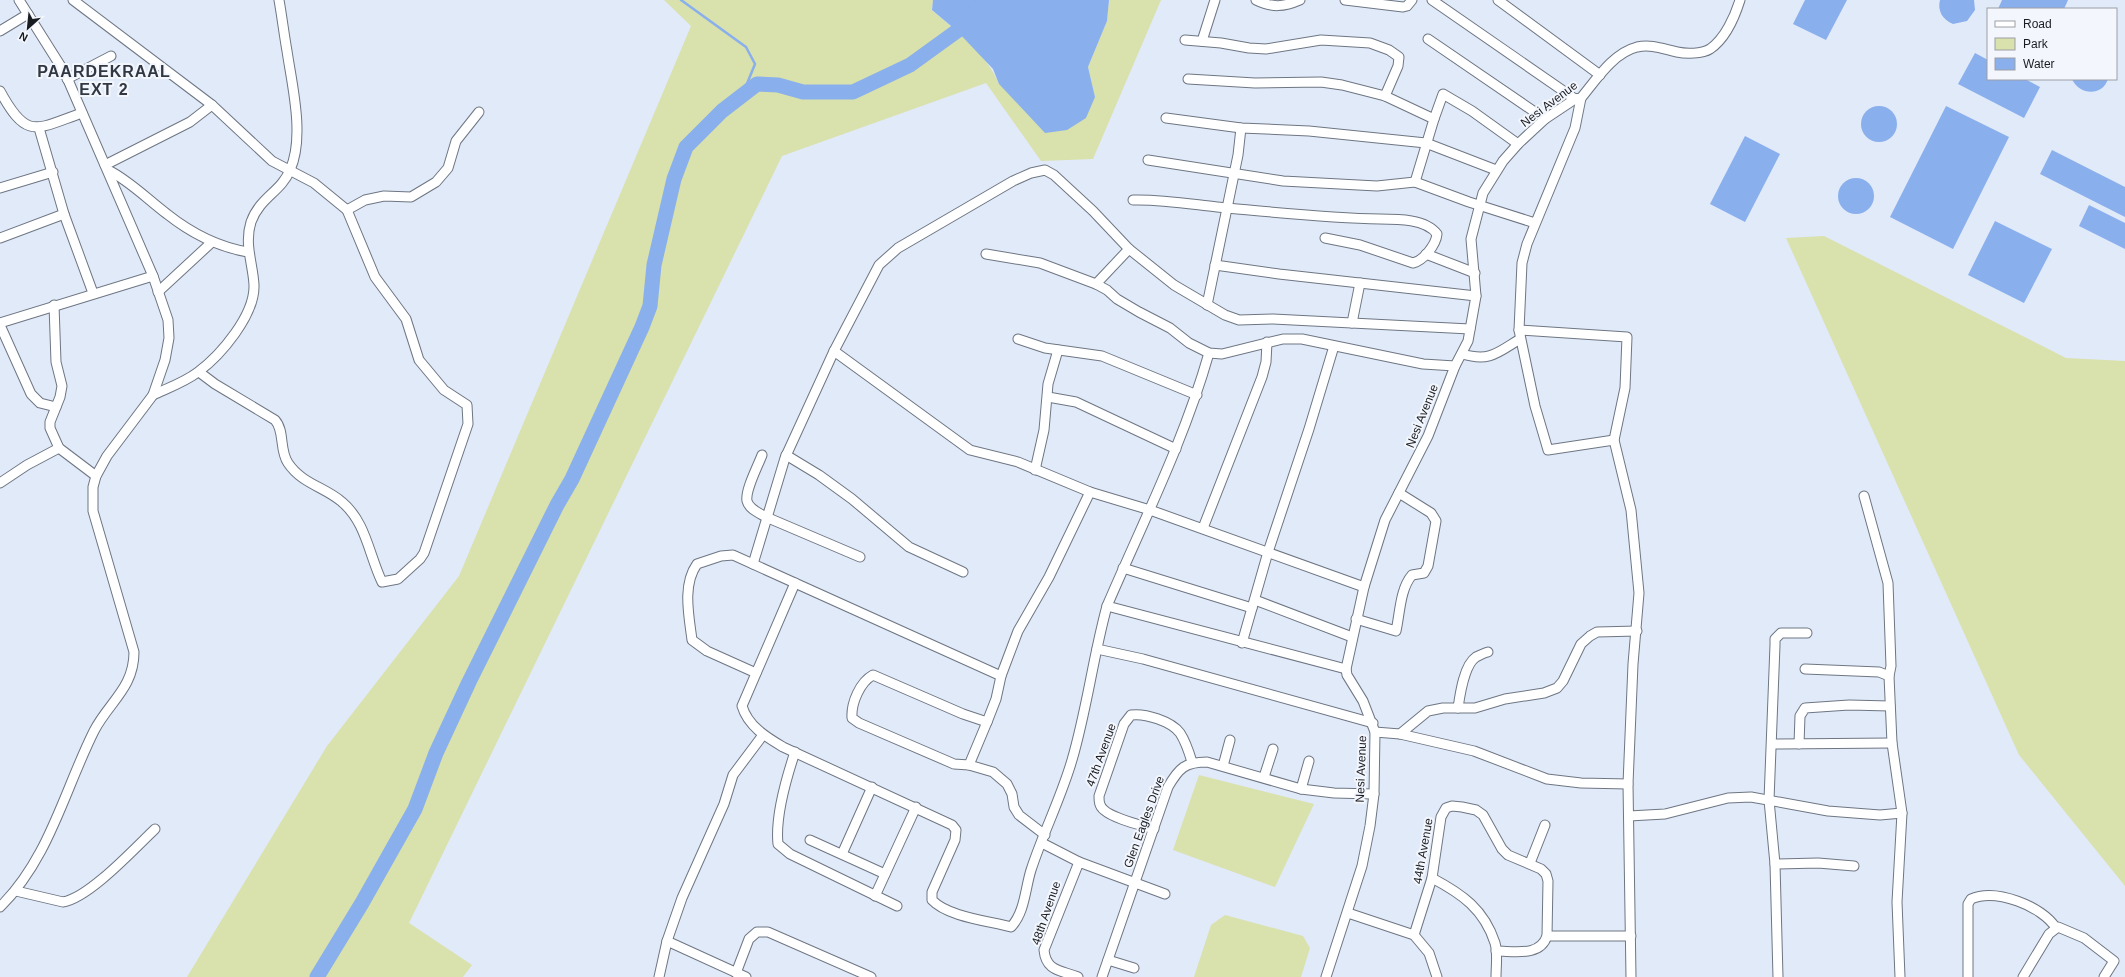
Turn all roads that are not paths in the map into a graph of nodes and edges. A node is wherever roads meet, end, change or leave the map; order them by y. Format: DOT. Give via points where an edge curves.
graph roads {
  1 [pos="73,0"];
  2 [pos="279,0"];
  3 [pos="1215,0"];
  4 [pos="1256,0"];
  5 [pos="1300,0"];
  6 [pos="1345,0"];
  7 [pos="1412,0"];
  8 [pos="1432,0"];
  9 [pos="1740,0"];
  10 [pos="21,1"];
  11 [pos="1503,2"];
  12 [pos="28,14"];
  13 [pos="0,31"];
  14 [pos="1428,39"];
  15 [pos="1185,40"];
  16 [pos="1202,41"];
  17 [pos="110,56"];
  18 [pos="1600,75"];
  19 [pos="68,79"];
  20 [pos="1188,79"];
  21 [pos="0,91"];
  22 [pos="1385,96"];
  23 [pos="1578,99"];
  24 [pos="212,105"];
  25 [pos="479,112"];
  26 [pos="82,113"];
  27 [pos="1166,118"];
  28 [pos="1434,119"];
  29 [pos="1545,119"];
  30 [pos="39,128"];
  31 [pos="1241,128"];
  32 [pos="1426,143"];
  33 [pos="1518,144"];
  34 [pos="1148,160"];
  35 [pos="106,167"];
  36 [pos="1496,170"];
  37 [pos="290,171"];
  38 [pos="53,172"];
  39 [pos="1234,172"];
  40 [pos="1415,182"];
  41 [pos="0,188"];
  42 [pos="1132,200"];
  43 [pos="1479,204"];
  44 [pos="1226,208"];
  45 [pos="347,210"];
  46 [pos="64,214"];
  47 [pos="1535,223"];
  48 [pos="0,238"];
  49 [pos="1325,238"];
  50 [pos="212,242"];
  51 [pos="1128,249"];
  52 [pos="248,252"];
  53 [pos="986,254"];
  54 [pos="1426,254"];
  55 [pos="1215,265"];
  56 [pos="1475,273"];
  57 [pos="153,276"];
  58 [pos="1360,283"];
  59 [pos="1096,284"];
  60 [pos="158,292"];
  61 [pos="93,293"];
  62 [pos="1476,296"];
  63 [pos="54,305"];
  64 [pos="1207,305"];
  65 [pos="1352,323"];
  66 [pos="0,324"];
  67 [pos="1470,329"];
  68 [pos="1519,335"];
  69 [pos="1018,339"];
  70 [pos="1267,342"];
  71 [pos="1334,346"];
  72 [pos="1058,350"];
  73 [pos="834,351"];
  74 [pos="1210,353"];
  75 [pos="1462,354"];
  76 [pos="1454,366"];
  77 [pos="199,372"];
  78 [pos="153,395"];
  79 [pos="1197,395"];
  80 [pos="1048,397"];
  81 [pos="56,407"];
  82 [pos="1614,440"];
  83 [pos="59,448"];
  84 [pos="1176,449"];
  85 [pos="762,455"];
  86 [pos="786,455"];
  87 [pos="1035,470"];
  88 [pos="96,476"];
  89 [pos="0,483"];
  90 [pos="1090,492"];
  91 [pos="1399,493"];
  92 [pos="1864,496"];
  93 [pos="1150,510"];
  94 [pos="766,518"];
  95 [pos="1203,528"];
  96 [pos="1268,552"];
  97 [pos="860,557"];
  98 [pos="753,564"];
  99 [pos="1123,568"];
  100 [pos="963,572"];
  101 [pos="795,583"];
  102 [pos="1364,587"];
  103 [pos="1254,604"];
  104 [pos="1107,606"];
  105 [pos="1356,619"];
  106 [pos="1637,631"];
  107 [pos="1807,632"];
  108 [pos="1352,637"];
  109 [pos="1242,643"];
  110 [pos="1097,648"];
  111 [pos="1488,652"];
  112 [pos="1346,669"];
  113 [pos="1804,669"];
  114 [pos="756,673"];
  115 [pos="1001,676"];
  116 [pos="1889,676"];
  117 [pos="1890,706"];
  118 [pos="1458,708"];
  119 [pos="987,722"];
  120 [pos="1374,728"];
  121 [pos="1400,734"];
  122 [pos="763,735"];
  123 [pos="1230,740"];
  124 [pos="1892,743"];
  125 [pos="1772,744"];
  126 [pos="1799,744"];
  127 [pos="1273,749"];
  128 [pos="795,752"];
  129 [pos="1309,761"];
  130 [pos="1192,762"];
  131 [pos="969,765"];
  132 [pos="1223,766"];
  133 [pos="1264,777"];
  134 [pos="1628,784"];
  135 [pos="872,787"];
  136 [pos="1301,789"];
  137 [pos="1374,794"];
  138 [pos="1769,800"];
  139 [pos="916,807"];
  140 [pos="1902,814"];
  141 [pos="1629,816"];
  142 [pos="1545,825"];
  143 [pos="155,829"];
  144 [pos="1154,829"];
  145 [pos="1043,839"];
  146 [pos="810,840"];
  147 [pos="842,854"];
  148 [pos="1078,862"];
  149 [pos="1530,863"];
  150 [pos="1776,864"];
  151 [pos="1854,866"];
  152 [pos="886,874"];
  153 [pos="1432,878"];
  154 [pos="1135,883"];
  155 [pos="16,891"];
  156 [pos="1165,894"];
  157 [pos="875,896"];
  158 [pos="897,906"];
  159 [pos="0,907"];
  160 [pos="1348,913"];
  161 [pos="2056,928"];
  162 [pos="1414,935"];
  163 [pos="1547,936"];
  164 [pos="1630,936"];
  165 [pos="667,941"];
  166 [pos="1496,951"];
  167 [pos="1108,960"];
  168 [pos="1134,968"];
  169 [pos="736,973"];
  170 [pos="659,977"];
  171 [pos="746,977"];
  172 [pos="871,977"];
  173 [pos="1078,977"];
  174 [pos="1102,977"];
  175 [pos="1326,977"];
  176 [pos="1437,977"];
  177 [pos="1496,977"];
  178 [pos="1631,977"];
  179 [pos="1778,977"];
  180 [pos="1900,977"];
  181 [pos="1968,977"];
  182 [pos="2023,977"];
  183 [pos="2104,977"];
  1 -- 24 [label="street"];
  2 -- 37 [label="street" via="295,92 296,152"];
  3 -- 16 [label="street"];
  4 -- 5 [label="street" via="1281,7"];
  6 -- 7 [label="street" via="1403,7"];
  8 -- 23 [label="street"];
  9 -- 18 [label="street, Nesi Avenue" via="1730,23 1709,50 1687,53 1652,46 1636,48 1615,60"];
  10 -- 12 [label="street"];
  11 -- 18 [label="street"];
  12 -- 13 [label="street"];
  12 -- 19 [label="street"];
  14 -- 29 [label="street"];
  15 -- 16 [label="street"];
  16 -- 22 [label="street" via="1250,48 1321,40 1370,43 1389,50 1398,57 1398,66"];
  17 -- 19 [label="street"];
  18 -- 23 [label="street, Nesi Avenue"];
  19 -- 26 [label="street"];
  20 -- 22 [label="street" via="1255,83 1321,82"];
  21 -- 30 [label="street" via="19,120 30,127"];
  22 -- 28 [label="street"];
  23 -- 29 [label="street, Nesi Avenue"];
  23 -- 47 [label="street" via="1575,128"];
  24 -- 35 [label="street" via="184,126"];
  24 -- 37 [label="street" via="255,147"];
  25 -- 45 [label="street" via="458,137 448,168 436,182 411,197 384,196 365,200"];
  26 -- 30 [label="street"];
  26 -- 35 [label="street"];
  27 -- 31 [label="street"];
  28 -- 32 [label="street"];
  28 -- 33 [label="street" via="1443,94"];
  29 -- 33 [label="street, Nesi Avenue"];
  30 -- 38 [label="street"];
  31 -- 32 [label="street" via="1309,131"];
  31 -- 39 [label="street"];
  32 -- 36 [label="street"];
  32 -- 40 [label="street"];
  33 -- 36 [label="street, Nesi Avenue"];
  34 -- 39 [label="street"];
  35 -- 50 [label="street" via="168,215"];
  35 -- 57 [label="street"];
  36 -- 43 [label="street, Nesi Avenue"];
  37 -- 45 [label="street" via="327,192"];
  37 -- 52 [label="street" via="279,187 263,200 254,216"];
  38 -- 41 [label="street"];
  38 -- 46 [label="street"];
  39 -- 40 [label="street" via="1283,181 1377,186"];
  39 -- 44 [label="street"];
  40 -- 43 [label="street"];
  42 -- 44 [label="street"];
  43 -- 47 [label="street"];
  43 -- 56 [label="street, Nesi Avenue" via="1471,239"];
  44 -- 54 [label="street" via="1320,217 1400,219 1427,226 1437,234"];
  44 -- 55 [label="street"];
  45 -- 77 [label="street" via="375,277 406,320 419,360 444,390 467,405 468,424 440,509 420,559 398,579 382,582 359,522 343,503 311,485 295,472 287,462 278,424"];
  46 -- 48 [label="street"];
  46 -- 61 [label="street"];
  47 -- 68 [label="street" via="1522,263"];
  49 -- 54 [label="street" via="1360,245 1413,263 1420,261"];
  50 -- 52 [label="street"];
  50 -- 60 [label="street"];
  51 -- 59 [label="street"];
  51 -- 64 [label="street" via="1174,285"];
  51 -- 73 [label="street" via="1093,211 1054,175 1045,170 1031,173 933,227 886,257 874,273"];
  52 -- 77 [label="street" via="254,285 253,296 242,324 227,344"];
  53 -- 59 [label="street" via="1040,263"];
  54 -- 56 [label="street"];
  55 -- 58 [label="street"];
  55 -- 64 [label="street"];
  56 -- 62 [label="street, Nesi Avenue"];
  57 -- 60 [label="street"];
  57 -- 61 [label="street"];
  58 -- 62 [label="street"];
  58 -- 65 [label="street"];
  59 -- 74 [label="street"];
  60 -- 78 [label="street" via="168,320 169,338 165,360"];
  61 -- 63 [label="street"];
  62 -- 67 [label="street, Nesi Avenue"];
  63 -- 66 [label="street"];
  63 -- 81 [label="street" via="56,362 62,386"];
  64 -- 65 [label="street" via="1239,320"];
  65 -- 67 [label="street"];
  66 -- 81 [label="street" via="31,394 40,403"];
  67 -- 75 [label="street, Nesi Avenue"];
  68 -- 75 [label="street" via="1494,355 1478,358"];
  68 -- 82 [label="street" via="1548,450"];
  68 -- 82 [label="street" via="1627,337 1625,388"];
  69 -- 72 [label="street"];
  70 -- 71 [label="street" via="1302,339"];
  70 -- 74 [label="street" via="1222,354"];
  70 -- 95 [label="street" via="1262,377"];
  71 -- 76 [label="street" via="1423,364"];
  71 -- 96 [label="street"];
  72 -- 79 [label="street" via="1102,356"];
  72 -- 80 [label="street" via="1048,384"];
  73 -- 86 [label="street"];
  73 -- 87 [label="street" via="970,450 1018,462"];
  74 -- 79 [label="street"];
  75 -- 76 [label="street, Nesi Avenue"];
  76 -- 91 [label="street, Nesi Avenue" via="1428,436"];
  77 -- 78 [label="street"];
  78 -- 88 [label="street" via="107,456"];
  79 -- 84 [label="street"];
  80 -- 84 [label="street" via="1076,402"];
  80 -- 87 [label="street"];
  81 -- 83 [label="street" via="50,428"];
  82 -- 106 [label="street" via="1631,510 1639,593"];
  83 -- 88 [label="street"];
  83 -- 89 [label="street"];
  84 -- 93 [label="street"];
  85 -- 94 [label="street" via="748,491 747,501 753,510"];
  86 -- 94 [label="street"];
  86 -- 100 [label="street" via="852,499 909,547"];
  87 -- 90 [label="street"];
  88 -- 155 [label="street" via="93,487 93,511 134,652 133,671 95,731 40,853"];
  90 -- 93 [label="street"];
  90 -- 115 [label="street" via="1049,577 1018,631"];
  91 -- 102 [label="street, Nesi Avenue" via="1385,520"];
  91 -- 105 [label="street" via="1431,513 1436,521 1428,566 1424,573 1412,575 1409,580 1396,631"];
  92 -- 116 [label="street" via="1888,583 1891,662"];
  93 -- 95 [label="street"];
  93 -- 99 [label="street"];
  94 -- 97 [label="street"];
  94 -- 98 [label="street"];
  95 -- 96 [label="street"];
  96 -- 102 [label="street"];
  96 -- 103 [label="street"];
  98 -- 101 [label="street"];
  98 -- 114 [label="street" via="733,555 697,564 689,580 688,612 692,640 697,645"];
  99 -- 103 [label="street"];
  99 -- 104 [label="street"];
  101 -- 114 [label="street"];
  101 -- 115 [label="street"];
  102 -- 105 [label="street, Nesi Avenue"];
  103 -- 108 [label="street"];
  103 -- 109 [label="street"];
  104 -- 109 [label="street"];
  104 -- 110 [label="street"];
  105 -- 108 [label="street, Nesi Avenue"];
  106 -- 118 [label="street" via="1597,632 1590,636 1581,644 1557,688 1475,708"];
  106 -- 134 [label="street" via="1633,664"];
  107 -- 125 [label="street" via="1781,633 1776,639"];
  108 -- 112 [label="street, Nesi Avenue"];
  109 -- 112 [label="street"];
  110 -- 120 [label="street"];
  110 -- 145 [label="street" via="1076,746"];
  111 -- 118 [label="street" via="1475,658 1469,667 1462,682"];
  112 -- 120 [label="street, Nesi Avenue"];
  113 -- 116 [label="street" via="1879,672"];
  114 -- 122 [label="street" via="742,706 745,716"];
  115 -- 119 [label="street"];
  116 -- 117 [label="street"];
  117 -- 124 [label="street"];
  117 -- 126 [label="street" via="1805,708 1800,716"];
  118 -- 121 [label="street" via="1428,711"];
  119 -- 131 [label="street"];
  119 -- 131 [label="street" via="873,675 866,679 852,708 852,718 859,723 954,764"];
  120 -- 121 [label="street"];
  120 -- 137 [label="street, Nesi Avenue"];
  121 -- 134 [label="street" via="1474,751 1547,779"];
  122 -- 128 [label="street"];
  122 -- 165 [label="street" via="733,775 724,804 682,898"];
  123 -- 132 [label="street"];
  124 -- 126 [label="street"];
  124 -- 140 [label="street"];
  125 -- 126 [label="street"];
  125 -- 138 [label="street"];
  127 -- 133 [label="street"];
  128 -- 135 [label="street"];
  128 -- 157 [label="street" via="788,774 777,833 778,844 790,854"];
  129 -- 136 [label="street"];
  130 -- 132 [label="street"];
  130 -- 144 [label="street, Glen Eagles Drive" via="1181,768 1174,776"];
  130 -- 144 [label="street, 47th Avenue" via="1184,740 1174,727 1136,714 1131,715 1124,724 1099,796 1100,805 1104,811 1115,816"];
  131 -- 145 [label="street" via="993,772 1007,784 1019,815"];
  132 -- 133 [label="street"];
  133 -- 136 [label="street"];
  134 -- 141 [label="street"];
  135 -- 139 [label="street"];
  135 -- 147 [label="street"];
  136 -- 137 [label="street"];
  137 -- 160 [label="street, Nesi Avenue" via="1366,849"];
  138 -- 140 [label="street" via="1828,811"];
  138 -- 141 [label="street" via="1751,797 1728,798 1665,814"];
  138 -- 150 [label="street"];
  139 -- 145 [label="street" via="952,825 956,830 955,840 932,892 932,900 937,906 956,914 1011,927 1018,919 1031,870"];
  139 -- 152 [label="street"];
  140 -- 180 [label="street" via="1897,902"];
  141 -- 164 [label="street"];
  142 -- 149 [label="street"];
  143 -- 155 [label="street" via="80,896 63,902"];
  144 -- 154 [label="street, Glen Eagles Drive"];
  145 -- 148 [label="street"];
  146 -- 147 [label="street"];
  147 -- 152 [label="street"];
  148 -- 154 [label="street"];
  148 -- 173 [label="street, 48th Avenue" via="1044,950 1045,961 1050,966"];
  149 -- 153 [label="street, 44th Avenue" via="1508,855 1502,849 1483,815 1476,810 1452,806 1446,808 1441,817"];
  149 -- 163 [label="street, 44th Avenue" via="1541,869 1548,881"];
  150 -- 151 [label="street" via="1818,863"];
  150 -- 179 [label="street"];
  152 -- 157 [label="street"];
  153 -- 162 [label="street, 44th Avenue"];
  153 -- 166 [label="street" via="1458,892 1473,905 1483,918 1495,943"];
  154 -- 156 [label="street, Glen Eagles Drive"];
  154 -- 167 [label="street, Glen Eagles Drive"];
  155 -- 159 [label="street"];
  157 -- 158 [label="street"];
  160 -- 162 [label="street"];
  160 -- 175 [label="street, Nesi Avenue"];
  161 -- 181 [label="street" via="2050,919 2028,904 2000,898 1971,899 1968,904"];
  161 -- 182 [label="street" via="2049,934"];
  161 -- 183 [label="street" via="2084,938 2114,961"];
  162 -- 176 [label="street" via="1429,953"];
  163 -- 164 [label="street"];
  163 -- 166 [label="street" via="1539,949"];
  164 -- 178 [label="street"];
  165 -- 169 [label="street"];
  165 -- 170 [label="street"];
  166 -- 177 [label="street"];
  167 -- 168 [label="street"];
  167 -- 174 [label="street, Glen Eagles Drive"];
  169 -- 171 [label="street"];
  169 -- 172 [label="street" via="749,939 757,932 768,932"];
}
